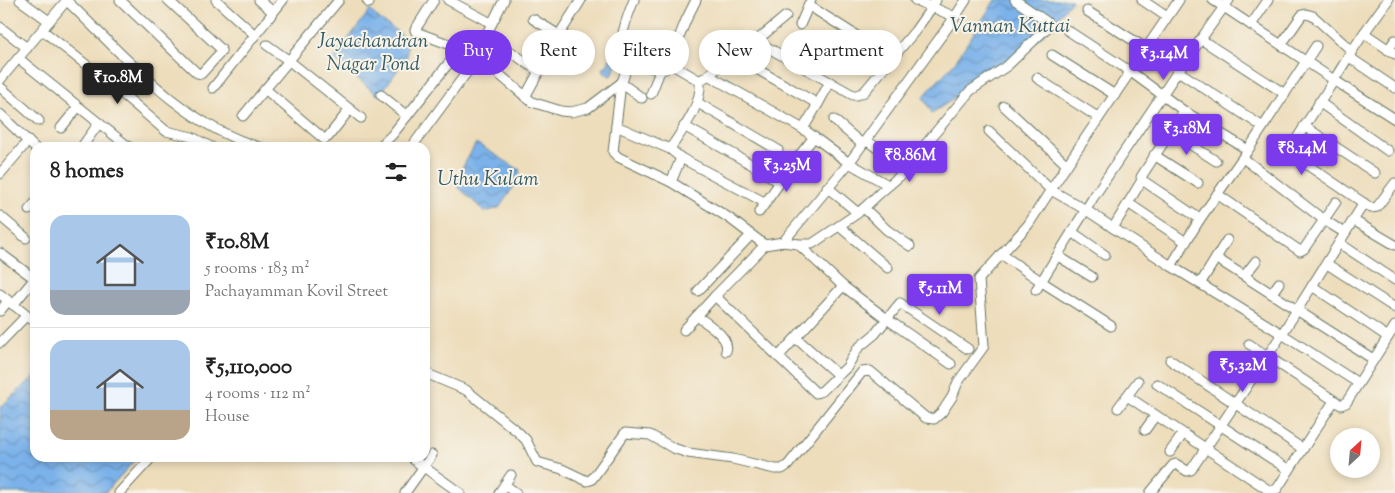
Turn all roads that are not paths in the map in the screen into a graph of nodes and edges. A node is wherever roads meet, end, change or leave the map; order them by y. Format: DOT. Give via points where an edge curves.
graph roads {
  1 [pos="20,0"];
  2 [pos="66,0"];
  3 [pos="120,0"];
  4 [pos="168,0"];
  5 [pos="216,0"];
  6 [pos="259,0"];
  7 [pos="283,0"];
  8 [pos="339,0"];
  9 [pos="434,0"];
  10 [pos="448,0"];
  11 [pos="504,0"];
  12 [pos="581,0"];
  13 [pos="634,0"];
  14 [pos="696,0"];
  15 [pos="915,0"];
  16 [pos="966,0"];
  17 [pos="1015,0"];
  18 [pos="1142,0"];
  19 [pos="1179,0"];
  20 [pos="1213,0"];
  21 [pos="1268,0"];
  22 [pos="1388,0"];
  23 [pos="810,2"];
  24 [pos="934,3"];
  25 [pos="1226,4"];
  26 [pos="1088,11"];
  27 [pos="273,12"];
  28 [pos="786,16"];
  29 [pos="955,17"];
  30 [pos="1166,17"];
  31 [pos="533,19"];
  32 [pos="49,21"];
  33 [pos="491,23"];
  34 [pos="800,25"];
  35 [pos="1251,25"];
  36 [pos="0,27"];
  37 [pos="42,30"];
  38 [pos="488,30"];
  39 [pos="551,30"];
  40 [pos="562,30"];
  41 [pos="624,30"];
  42 [pos="682,30"];
  43 [pos="769,30"];
  44 [pos="850,30"];
  45 [pos="1067,30"];
  46 [pos="1364,34"];
  47 [pos="255,35"];
  48 [pos="1202,40"];
  49 [pos="1395,40"];
  50 [pos="445,43"];
  51 [pos="1281,44"];
  52 [pos="267,45"];
  53 [pos="1316,46"];
  54 [pos="27,48"];
  55 [pos="771,49"];
  56 [pos="1147,49"];
  57 [pos="1392,52"];
  58 [pos="1350,54"];
  59 [pos="1052,55"];
  60 [pos="18,58"];
  61 [pos="288,60"];
  62 [pos="1306,61"];
  63 [pos="445,68"];
  64 [pos="1178,71"];
  65 [pos="1131,72"];
  66 [pos="465,75"];
  67 [pos="499,75"];
  68 [pos="536,75"];
  69 [pos="624,75"];
  70 [pos="658,75"];
  71 [pos="689,75"];
  72 [pos="708,75"];
  73 [pos="767,75"];
  74 [pos="1037,78"];
  75 [pos="0,79"];
  76 [pos="1334,80"];
  77 [pos="700,81"];
  78 [pos="830,82"];
  79 [pos="621,83"];
  80 [pos="0,87"];
  81 [pos="212,88"];
  82 [pos="1395,88"];
  83 [pos="265,89"];
  84 [pos="651,94"];
  85 [pos="1285,94"];
  86 [pos="381,95"];
  87 [pos="1115,95"];
  88 [pos="1163,95"];
  89 [pos="525,97"];
  90 [pos="642,98"];
  91 [pos="1319,102"];
  92 [pos="698,103"];
  93 [pos="818,104"];
  94 [pos="1004,106"];
  95 [pos="78,107"];
  96 [pos="350,109"];
  97 [pos="1184,111"];
  98 [pos="0,114"];
  99 [pos="243,116"];
  100 [pos="407,116"];
  101 [pos="361,118"];
  102 [pos="1099,118"];
  103 [pos="1395,119"];
  104 [pos="834,120"];
  105 [pos="39,121"];
  106 [pos="99,123"];
  107 [pos="616,126"];
  108 [pos="684,126"];
  109 [pos="1304,126"];
  110 [pos="61,128"];
  111 [pos="1263,128"];
  112 [pos="803,129"];
  113 [pos="989,131"];
  114 [pos="1171,132"];
  115 [pos="814,137"];
  116 [pos="28,141"];
  117 [pos="85,142"];
  118 [pos="116,142"];
  119 [pos="202,142"];
  120 [pos="246,142"];
  121 [pos="384,142"];
  122 [pos="415,142"];
  123 [pos="864,142"];
  124 [pos="670,149"];
  125 [pos="778,150"];
  126 [pos="1388,151"];
  127 [pos="1246,154"];
  128 [pos="1154,155"];
  129 [pos="681,158"];
  130 [pos="1216,161"];
  131 [pos="849,163"];
  132 [pos="1067,165"];
  133 [pos="907,170"];
  134 [pos="1375,173"];
  135 [pos="0,174"];
  136 [pos="1142,180"];
  137 [pos="671,182"];
  138 [pos="780,183"];
  139 [pos="1198,183"];
  140 [pos="888,185"];
  141 [pos="827,188"];
  142 [pos="1393,189"];
  143 [pos="1051,190"];
  144 [pos="1217,194"];
  145 [pos="1336,202"];
  146 [pos="766,203"];
  147 [pos="1364,203"];
  148 [pos="1128,204"];
  149 [pos="1086,210"];
  150 [pos="861,211"];
  151 [pos="759,212"];
  152 [pos="0,216"];
  153 [pos="1200,219"];
  154 [pos="1324,220"];
  155 [pos="1353,220"];
  156 [pos="840,226"];
  157 [pos="1113,228"];
  158 [pos="1072,232"];
  159 [pos="1344,233"];
  160 [pos="751,235"];
  161 [pos="26,238"];
  162 [pos="1227,240"];
  163 [pos="783,242"];
  164 [pos="1186,242"];
  165 [pos="1339,243"];
  166 [pos="798,244"];
  167 [pos="765,245"];
  168 [pos="1395,245"];
  169 [pos="910,246"];
  170 [pos="0,252"];
  171 [pos="1001,254"];
  172 [pos="1058,256"];
  173 [pos="1105,256"];
  174 [pos="1216,258"];
  175 [pos="1256,261"];
  176 [pos="1327,264"];
  177 [pos="1171,266"];
  178 [pos="888,268"];
  179 [pos="30,274"];
  180 [pos="1245,276"];
  181 [pos="1092,277"];
  182 [pos="1395,280"];
  183 [pos="1042,282"];
  184 [pos="1279,282"];
  185 [pos="30,283"];
  186 [pos="1200,284"];
  187 [pos="843,286"];
  188 [pos="1312,286"];
  189 [pos="698,290"];
  190 [pos="1036,290"];
  191 [pos="1272,293"];
  192 [pos="0,294"];
  193 [pos="715,296"];
  194 [pos="10,303"];
  195 [pos="1395,308"];
  196 [pos="1298,309"];
  197 [pos="0,311"];
  198 [pos="26,316"];
  199 [pos="697,316"];
  200 [pos="30,319"];
  201 [pos="887,319"];
  202 [pos="1112,326"];
  203 [pos="1395,326"];
  204 [pos="684,330"];
  205 [pos="1282,334"];
  206 [pos="1388,337"];
  207 [pos="796,338"];
  208 [pos="0,344"];
  209 [pos="1249,344"];
  210 [pos="968,349"];
  211 [pos="726,351"];
  212 [pos="1267,355"];
  213 [pos="778,357"];
  214 [pos="1373,359"];
  215 [pos="1170,360"];
  216 [pos="951,364"];
  217 [pos="1233,367"];
  218 [pos="430,375"];
  219 [pos="838,375"];
  220 [pos="1251,379"];
  221 [pos="1138,380"];
  222 [pos="1358,383"];
  223 [pos="1157,384"];
  224 [pos="1127,396"];
  225 [pos="1334,401"];
  226 [pos="1236,402"];
  227 [pos="1118,408"];
  228 [pos="1155,416"];
  229 [pos="1221,427"];
  230 [pos="1145,430"];
  231 [pos="1183,434"];
  232 [pos="1303,449"];
  233 [pos="1206,450"];
  234 [pos="1170,452"];
  235 [pos="432,455"];
  236 [pos="430,458"];
  237 [pos="147,462"];
  238 [pos="417,462"];
  239 [pos="427,462"];
  240 [pos="424,467"];
  241 [pos="1289,470"];
  242 [pos="511,475"];
  243 [pos="505,485"];
  244 [pos="1260,489"];
  245 [pos="119,493"];
  246 [pos="405,493"];
  247 [pos="460,493"];
  248 [pos="499,493"];
  249 [pos="516,493"];
  250 [pos="1150,493"];
  1 -- 32 [label="street"];
  2 -- 32 [label="street"];
  2 -- 120 [label="street" via="161,91 210,125"];
  3 -- 4 [label="street" via="201,74 221,49"];
  5 -- 47 [label="street"];
  6 -- 27 [label="street"];
  7 -- 27 [label="street"];
  8 -- 61 [label="street"];
  9 -- 50 [label="street" via="415,32"];
  10 -- 33 [label="street"];
  11 -- 33 [label="street"];
  12 -- 40 [label="street"];
  13 -- 41 [label="street"];
  14 -- 42 [label="street"];
  15 -- 24 [label="street"];
  16 -- 29 [label="street"];
  17 -- 133 [label="street" via="1049,26 1008,66 970,91"];
  18 -- 30 [label="street"];
  19 -- 30 [label="street"];
  20 -- 25 [label="street"];
  21 -- 35 [label="street"];
  22 -- 46 [label="street"];
  23 -- 34 [label="street"];
  23 -- 44 [label="street"];
  24 -- 29 [label="street"];
  24 -- 78 [label="street" via="864,92 853,95"];
  25 -- 35 [label="street"];
  25 -- 48 [label="street"];
  26 -- 56 [label="street"];
  27 -- 47 [label="street"];
  28 -- 43 [label="street"];
  29 -- 123 [label="street"];
  30 -- 56 [label="street"];
  31 -- 39 [label="street"];
  32 -- 37 [label="street"];
  33 -- 38 [label="street"];
  35 -- 51 [label="street"];
  36 -- 54 [label="street"];
  37 -- 54 [label="street"];
  37 -- 119 [label="street" via="166,131"];
  45 -- 65 [label="street"];
  46 -- 57 [label="street"];
  46 -- 58 [label="street"];
  47 -- 81 [label="street"];
  48 -- 64 [label="street"];
  48 -- 85 [label="street"];
  49 -- 57 [label="street"];
  51 -- 58 [label="street" via="1306,14 1313,16"];
  51 -- 62 [label="street"];
  52 -- 61 [label="street"];
  53 -- 62 [label="street"];
  54 -- 60 [label="street"];
  55 -- 78 [label="street"];
  56 -- 65 [label="street"];
  58 -- 76 [label="street"];
  58 -- 82 [label="street"];
  59 -- 87 [label="street"];
  60 -- 75 [label="street"];
  60 -- 95 [label="street"];
  61 -- 83 [label="street"];
  61 -- 96 [label="street"];
  62 -- 76 [label="street"];
  62 -- 85 [label="street"];
  63 -- 100 [label="street"];
  64 -- 88 [label="street"];
  64 -- 111 [label="street"];
  65 -- 87 [label="street"];
  65 -- 88 [label="street"];
  66 -- 122 [label="street"];
  67 -- 89 [label="street"];
  68 -- 89 [label="street"];
  69 -- 79 [label="street"];
  70 -- 84 [label="street"];
  71 -- 77 [label="street"];
  72 -- 77 [label="street"];
  72 -- 112 [label="street"];
  73 -- 93 [label="street"];
  74 -- 102 [label="street"];
  76 -- 91 [label="street"];
  76 -- 103 [label="street"];
  77 -- 92 [label="street"];
  78 -- 93 [label="street"];
  79 -- 89 [label="street" via="588,108 571,112 532,102"];
  79 -- 90 [label="street"];
  79 -- 107 [label="street"];
  80 -- 105 [label="street"];
  83 -- 96 [label="street" via="322,138 328,137"];
  83 -- 99 [label="street"];
  85 -- 111 [label="street"];
  86 -- 100 [label="street"];
  87 -- 102 [label="street"];
  88 -- 97 [label="street"];
  88 -- 149 [label="street"];
  91 -- 109 [label="street"];
  91 -- 126 [label="street"];
  92 -- 108 [label="street"];
  92 -- 125 [label="street"];
  93 -- 112 [label="street"];
  94 -- 132 [label="street"];
  95 -- 106 [label="street"];
  95 -- 110 [label="street"];
  96 -- 101 [label="street"];
  97 -- 114 [label="street"];
  97 -- 127 [label="street"];
  98 -- 116 [label="street"];
  100 -- 121 [label="street"];
  102 -- 132 [label="street"];
  104 -- 123 [label="street"];
  106 -- 117 [label="street"];
  106 -- 118 [label="street"];
  107 -- 124 [label="street"];
  107 -- 137 [label="street" via="613,152"];
  108 -- 124 [label="street"];
  108 -- 138 [label="street"];
  109 -- 134 [label="street"];
  109 -- 147 [label="street" via="1289,153"];
  111 -- 127 [label="street"];
  112 -- 115 [label="street"];
  113 -- 143 [label="street"];
  114 -- 128 [label="street"];
  114 -- 130 [label="street"];
  115 -- 131 [label="street"];
  115 -- 138 [label="street"];
  116 -- 135 [label="street"];
  123 -- 131 [label="street"];
  123 -- 133 [label="street"];
  124 -- 129 [label="street"];
  127 -- 144 [label="street"];
  127 -- 154 [label="street"];
  128 -- 136 [label="street" via="1141,175"];
  128 -- 139 [label="street"];
  129 -- 137 [label="street"];
  129 -- 146 [label="street"];
  131 -- 140 [label="street"];
  131 -- 141 [label="street"];
  132 -- 143 [label="street"];
  133 -- 140 [label="street"];
  136 -- 148 [label="street"];
  136 -- 153 [label="street"];
  137 -- 160 [label="street"];
  138 -- 146 [label="street"];
  140 -- 150 [label="street"];
  141 -- 150 [label="street"];
  141 -- 163 [label="street"];
  142 -- 147 [label="street" via="1375,208"];
  143 -- 149 [label="street"];
  143 -- 171 [label="street" via="1028,225"];
  144 -- 153 [label="street"];
  144 -- 154 [label="street" via="1300,251"];
  145 -- 154 [label="street"];
  146 -- 151 [label="street"];
  147 -- 155 [label="street"];
  148 -- 157 [label="street"];
  148 -- 164 [label="street"];
  149 -- 157 [label="street"];
  149 -- 158 [label="street"];
  150 -- 156 [label="street"];
  150 -- 169 [label="street"];
  152 -- 161 [label="street"];
  153 -- 164 [label="street"];
  154 -- 159 [label="street"];
  155 -- 159 [label="street"];
  155 -- 168 [label="street"];
  156 -- 166 [label="street" via="812,244"];
  156 -- 178 [label="street"];
  157 -- 177 [label="street"];
  158 -- 172 [label="street"];
  158 -- 173 [label="street"];
  159 -- 165 [label="street"];
  160 -- 167 [label="street"];
  160 -- 189 [label="street"];
  162 -- 174 [label="street"];
  163 -- 166 [label="street"];
  163 -- 167 [label="street"];
  164 -- 177 [label="street"];
  165 -- 176 [label="street"];
  165 -- 182 [label="street"];
  166 -- 187 [label="street"];
  167 -- 193 [label="street"];
  170 -- 179 [label="street"];
  171 -- 183 [label="street"];
  171 -- 218 [label="street" via="978,278 984,346 958,382 942,412 934,419 926,418 865,370 782,469 688,453 650,434 625,433 595,475 587,481 538,462 526,440 466,390"];
  172 -- 181 [label="street"];
  172 -- 183 [label="street"];
  174 -- 180 [label="street"];
  174 -- 186 [label="street"];
  175 -- 180 [label="street"];
  176 -- 188 [label="street"];
  176 -- 195 [label="street"];
  177 -- 186 [label="street"];
  180 -- 191 [label="street"];
  183 -- 190 [label="street"];
  183 -- 202 [label="street"];
  184 -- 191 [label="street"];
  185 -- 194 [label="street"];
  186 -- 205 [label="street"];
  187 -- 201 [label="street"];
  187 -- 207 [label="street"];
  188 -- 196 [label="street"];
  188 -- 206 [label="street"];
  191 -- 196 [label="street"];
  192 -- 194 [label="street"];
  193 -- 199 [label="street"];
  193 -- 213 [label="street"];
  194 -- 197 [label="street"];
  194 -- 198 [label="street"];
  196 -- 205 [label="street"];
  196 -- 214 [label="street"];
  198 -- 200 [label="street"];
  198 -- 208 [label="street"];
  199 -- 204 [label="street"];
  199 -- 211 [label="street" via="724,338"];
  201 -- 210 [label="street" via="900,303"];
  201 -- 216 [label="street"];
  201 -- 219 [label="street" via="858,348"];
  203 -- 206 [label="street"];
  205 -- 212 [label="street"];
  205 -- 222 [label="street"];
  206 -- 214 [label="street"];
  207 -- 213 [label="street"];
  207 -- 219 [label="street"];
  209 -- 212 [label="street"];
  212 -- 220 [label="street"];
  212 -- 225 [label="street"];
  213 -- 219 [label="street" via="816,393"];
  214 -- 222 [label="street"];
  215 -- 226 [label="street"];
  217 -- 220 [label="street"];
  220 -- 226 [label="street"];
  221 -- 224 [label="street"];
  222 -- 225 [label="street" via="1345,404"];
  223 -- 229 [label="street"];
  224 -- 227 [label="street"];
  224 -- 228 [label="street"];
  225 -- 232 [label="street"];
  226 -- 229 [label="street"];
  226 -- 232 [label="street"];
  228 -- 230 [label="street"];
  228 -- 231 [label="street"];
  229 -- 233 [label="street"];
  229 -- 241 [label="street"];
  231 -- 233 [label="street"];
  231 -- 234 [label="street"];
  232 -- 241 [label="street"];
  233 -- 244 [label="street"];
  233 -- 250 [label="street" via="1190,471 1173,464"];
  235 -- 236 [label="street"];
  237 -- 245 [label="street"];
  238 -- 240 [label="street"];
  239 -- 240 [label="street"];
  240 -- 246 [label="street"];
  240 -- 247 [label="street"];
  241 -- 244 [label="street" via="1275,491"];
  242 -- 243 [label="street"];
  243 -- 248 [label="street"];
  243 -- 249 [label="street"];
}
